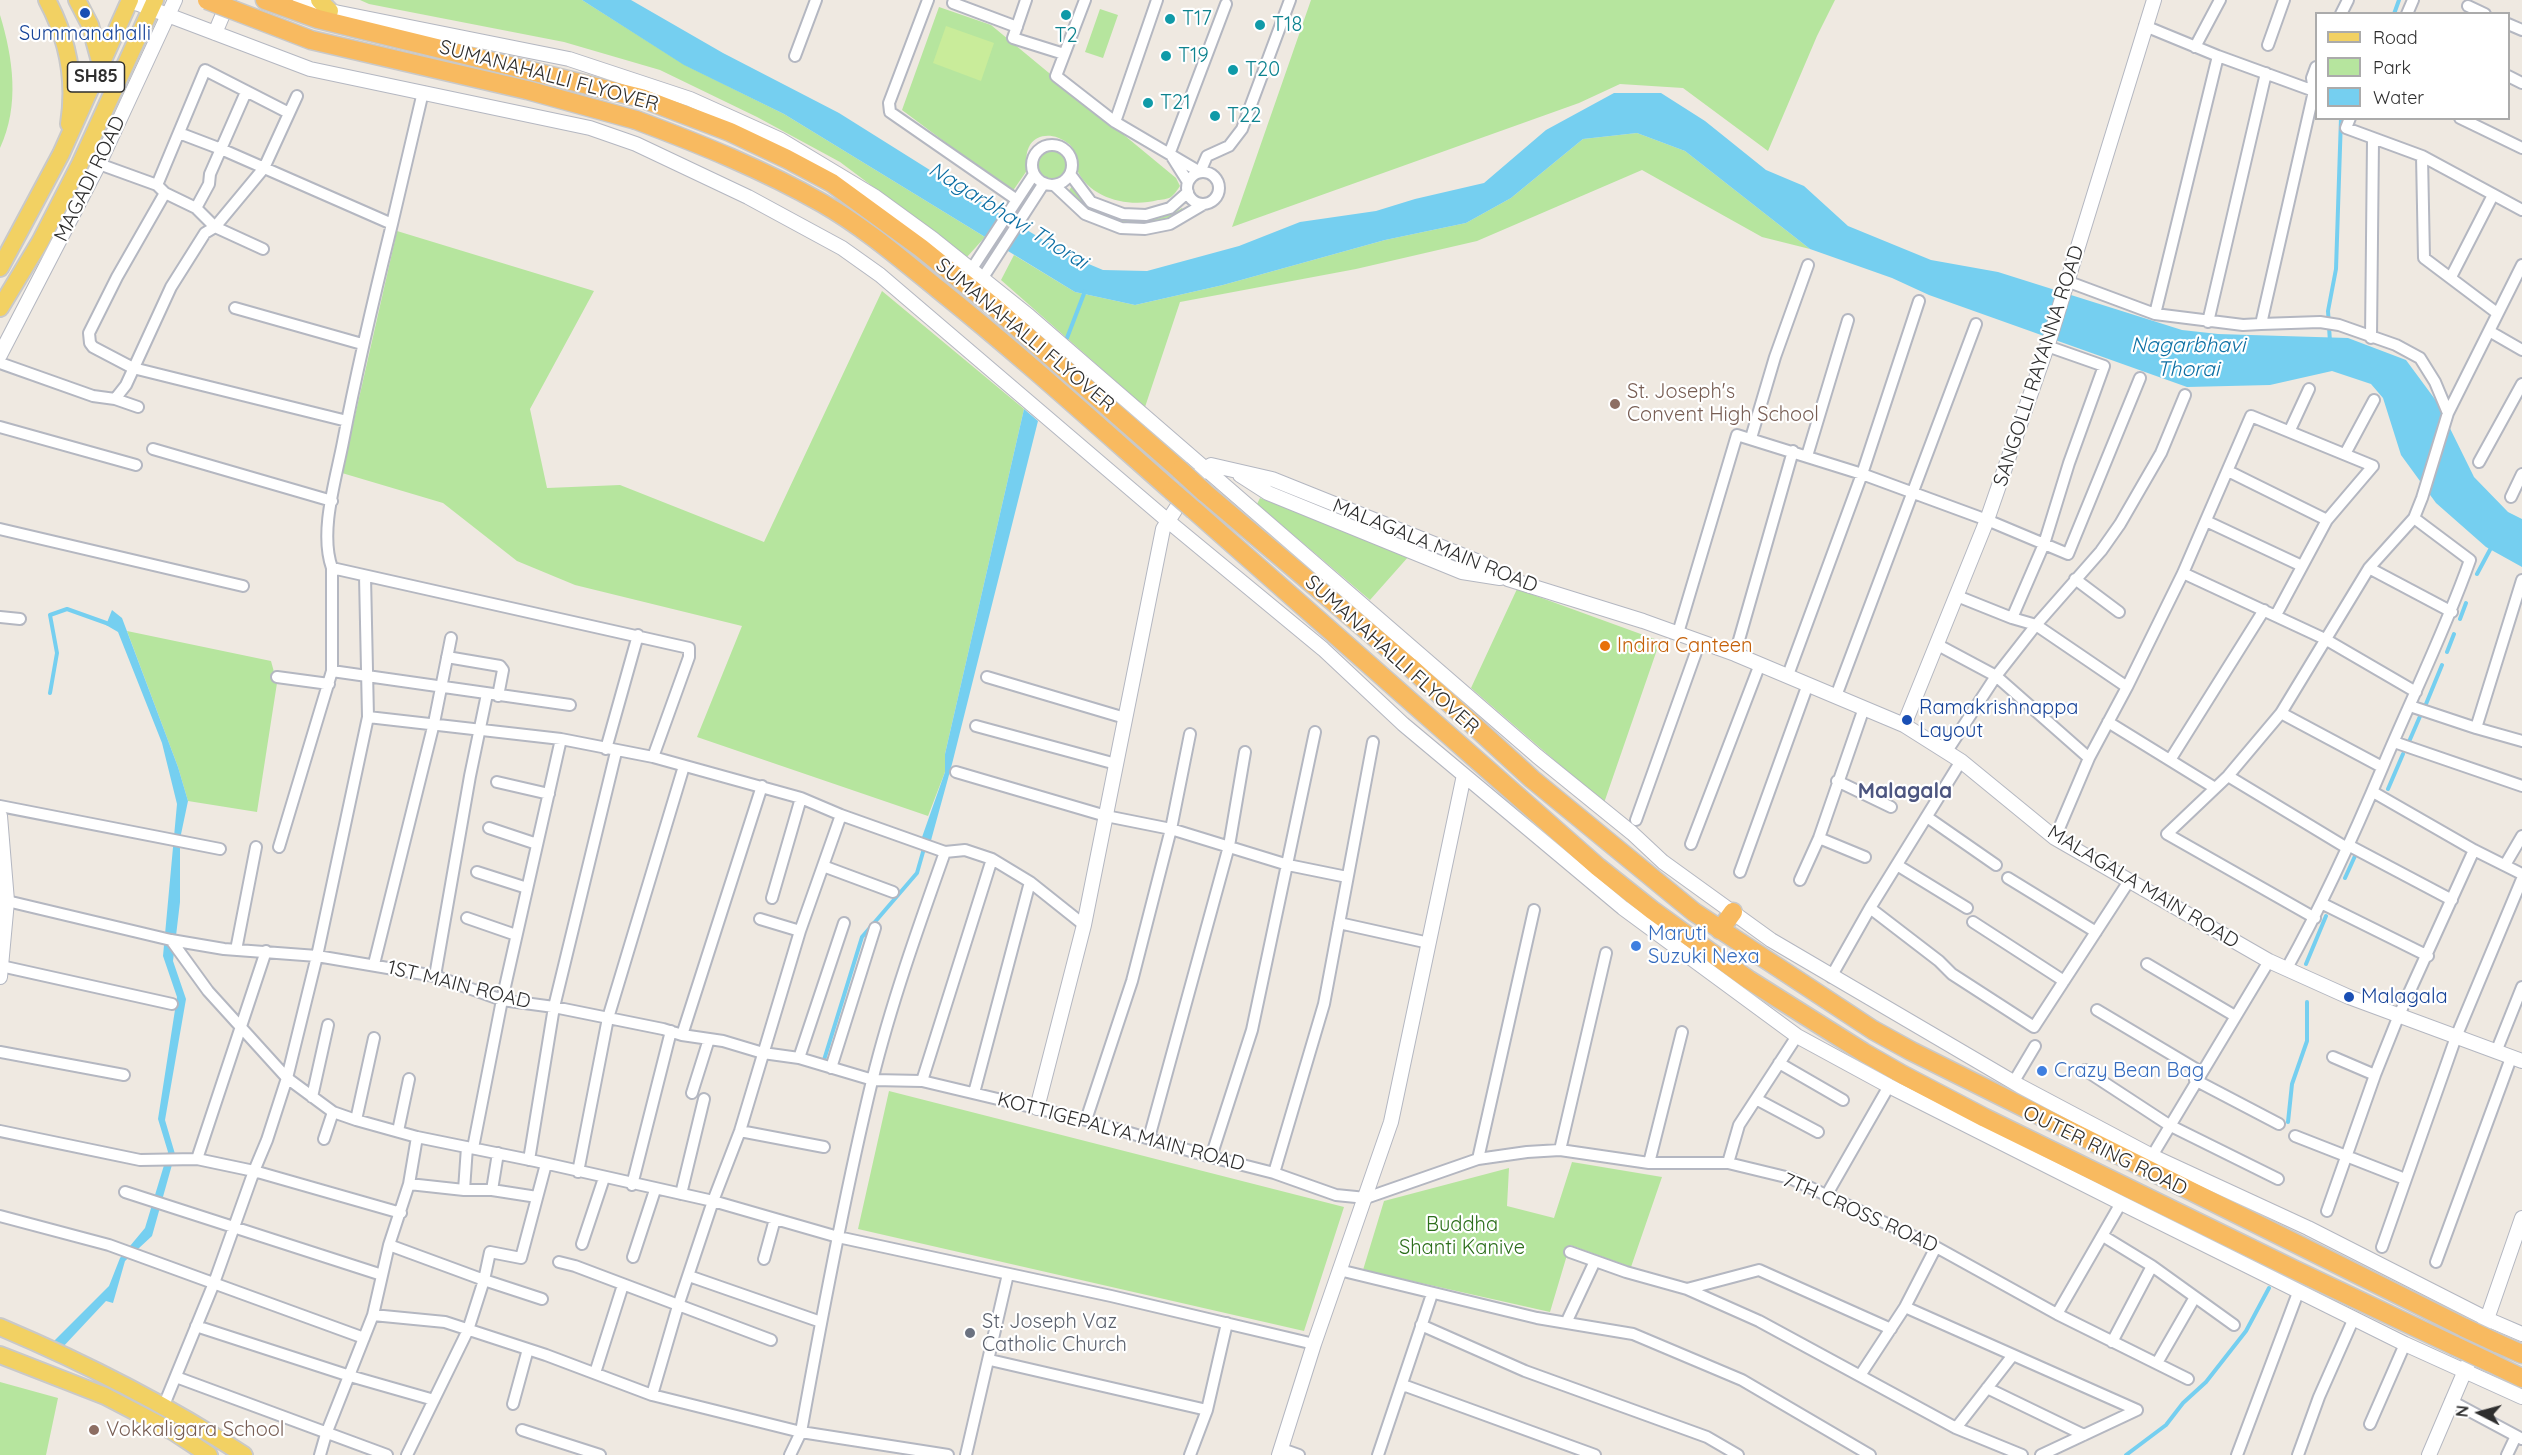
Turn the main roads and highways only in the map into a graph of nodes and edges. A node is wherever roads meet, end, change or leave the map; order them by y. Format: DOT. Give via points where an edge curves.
graph roads {
  1 [pos="46,0"];
  2 [pos="77,0"];
  3 [pos="130,0"];
  4 [pos="207,0"];
  5 [pos="265,0"];
  6 [pos="153,4"];
  7 [pos="101,65"];
  8 [pos="61,154"];
  9 [pos="0,268"];
  10 [pos="0,308"];
  11 [pos="1733,912"];
  12 [pos="1720,930"];
  13 [pos="1680,939"];
  14 [pos="0,1327"];
  15 [pos="2522,1354"];
  16 [pos="0,1355"];
  17 [pos="17,1363"];
  18 [pos="0,1364"];
  19 [pos="2522,1378"];
  20 [pos="209,1455"];
  21 [pos="244,1455"];
  1 -- 8 [label="main road" via="65,42 71,74 71,107"];
  2 -- 7 [label="main road" via="90,25"];
  3 -- 7 [label="main road, MAGADI ROAD / SH85"];
  4 -- 13 [label="highway, SUMANAHALLI FLYOVER, bridge" via="311,40 527,90 636,120 720,152 824,204 981,324"];
  5 -- 12 [label="highway, SUMANAHALLI FLYOVER, bridge" via="318,19 641,98 730,132 832,183 994,307 1409,666 1532,779"];
  6 -- 10 [label="main road, MAGADI ROAD / SH85" via="80,164"];
  7 -- 8 [label="main road, MAGADI ROAD / SH85"];
  8 -- 9 [label="main road, MAGADI ROAD / SH85"];
  11 -- 12 [label="highway"];
  12 -- 15 [label="highway, OUTER RING ROAD, bridge" via="1911,1051"];
  13 -- 19 [label="highway, OUTER RING ROAD, bridge" via="1903,1075 1985,1118"];
  14 -- 21 [label="main road" via="85,1364 164,1405"];
  16 -- 17 [label="main road"];
  17 -- 18 [label="main road"];
  17 -- 20 [label="main road" via="105,1396"];
}
